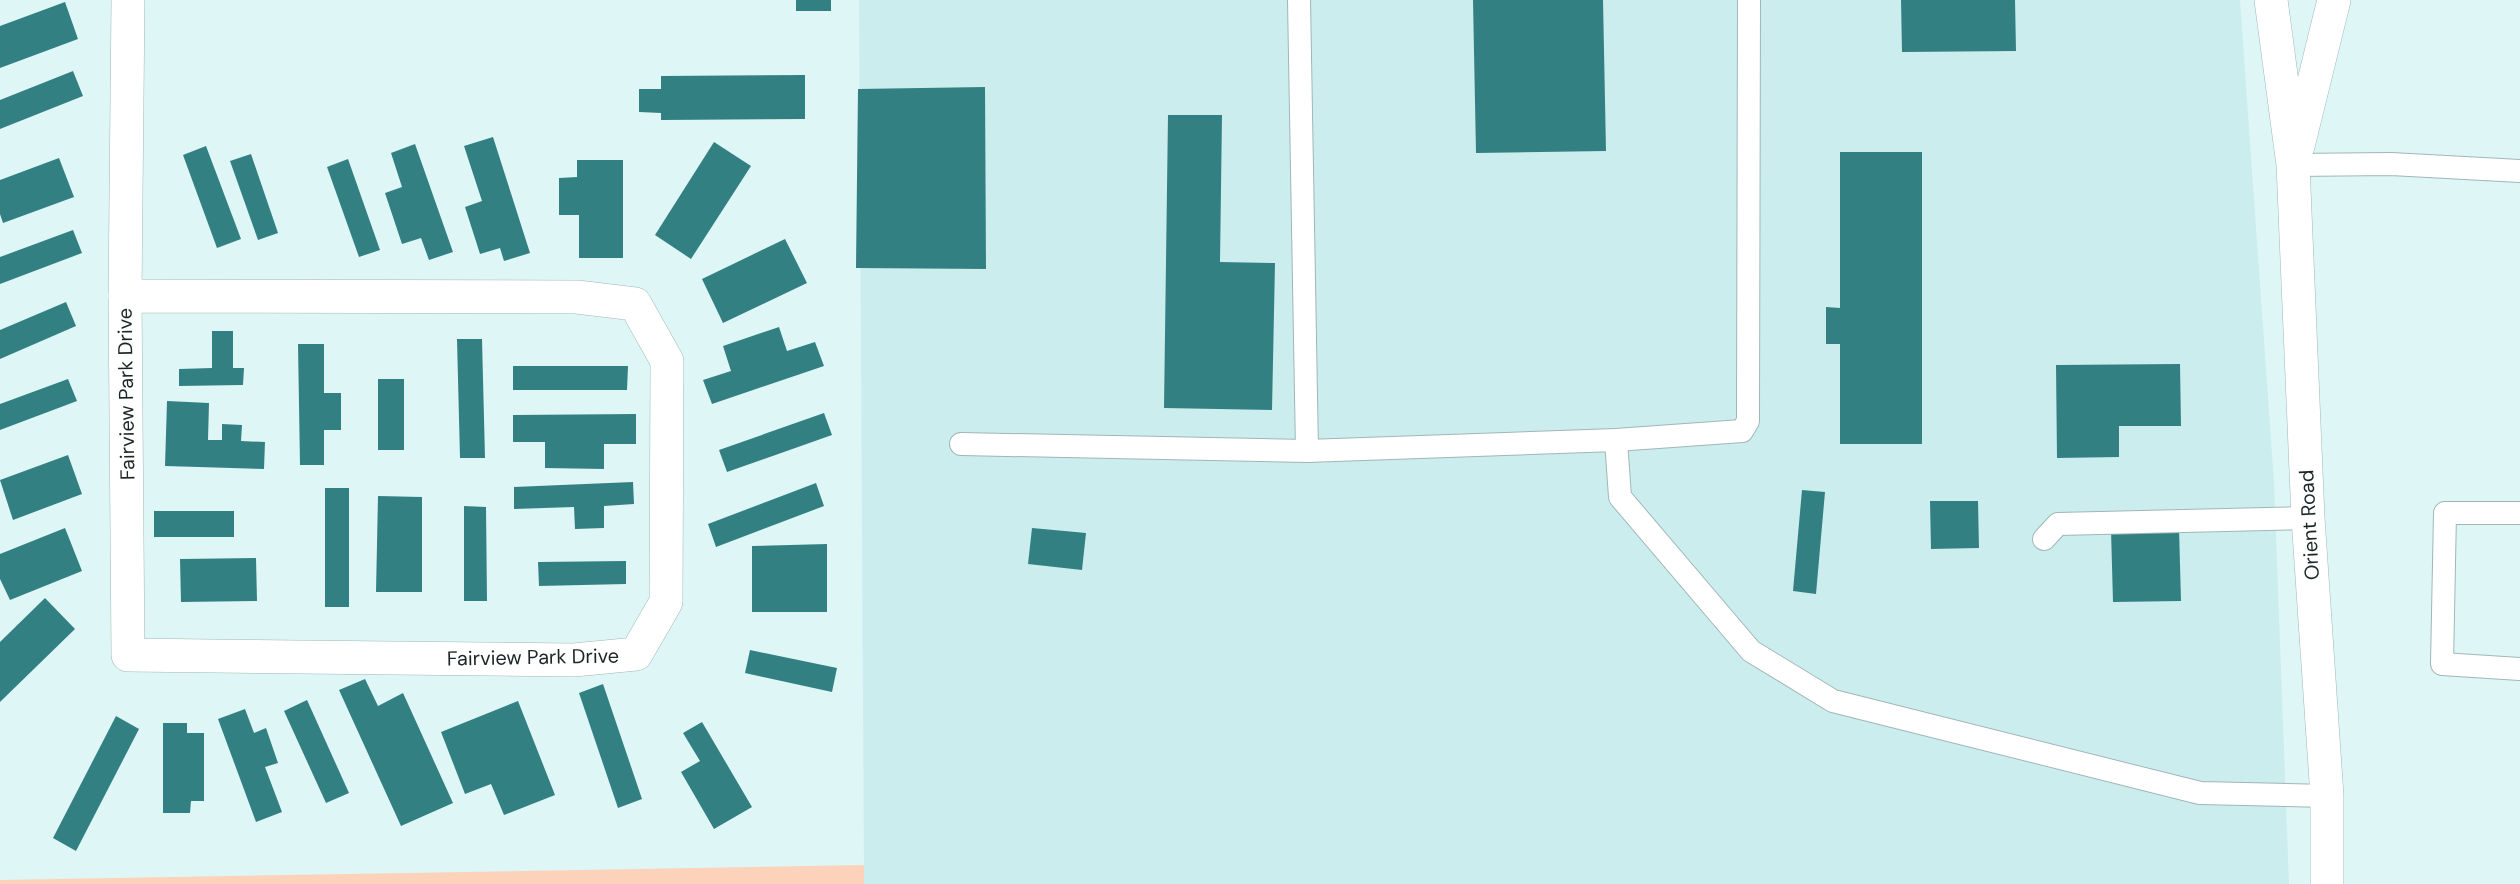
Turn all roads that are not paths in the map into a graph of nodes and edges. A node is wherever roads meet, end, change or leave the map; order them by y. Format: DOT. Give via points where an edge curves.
graph roads {
  1 [pos="128,0"];
  2 [pos="1299,0"];
  3 [pos="1749,0"];
  4 [pos="2271,0"];
  5 [pos="2334,0"];
  6 [pos="2293,165"];
  7 [pos="2520,171"];
  8 [pos="125,296"];
  9 [pos="1616,441"];
  10 [pos="961,444"];
  11 [pos="1307,452"];
  12 [pos="2520,513"];
  13 [pos="2308,518"];
  14 [pos="2043,539"];
  15 [pos="2520,669"];
  16 [pos="2327,796"];
  17 [pos="2327,884"];
  1 -- 8 [label="street, Fairview Park Drive"];
  2 -- 11 [label="lane"];
  3 -- 9 [label="lane" via="1748,421 1742,431"];
  4 -- 6 [label="street, Orient Road"];
  5 -- 6 [label="street, Orient Road"];
  6 -- 7 [label="lane" via="2391,164"];
  6 -- 13 [label="street, Orient Road"];
  8 -- 8 [label="street, Fairview Park Drive" via="128,655 574,660 636,654 666,602 667,361 635,304 577,297"];
  9 -- 11 [label="lane"];
  9 -- 16 [label="lane" via="1620,497 1751,651 1833,701 2200,793"];
  10 -- 11 [label="lane"];
  12 -- 15 [label="lane" via="2445,513 2442,664"];
  13 -- 14 [label="lane" via="2058,524"];
  13 -- 16 [label="street, Orient Road"];
  16 -- 17 [label="street, Orient Road"];
}
